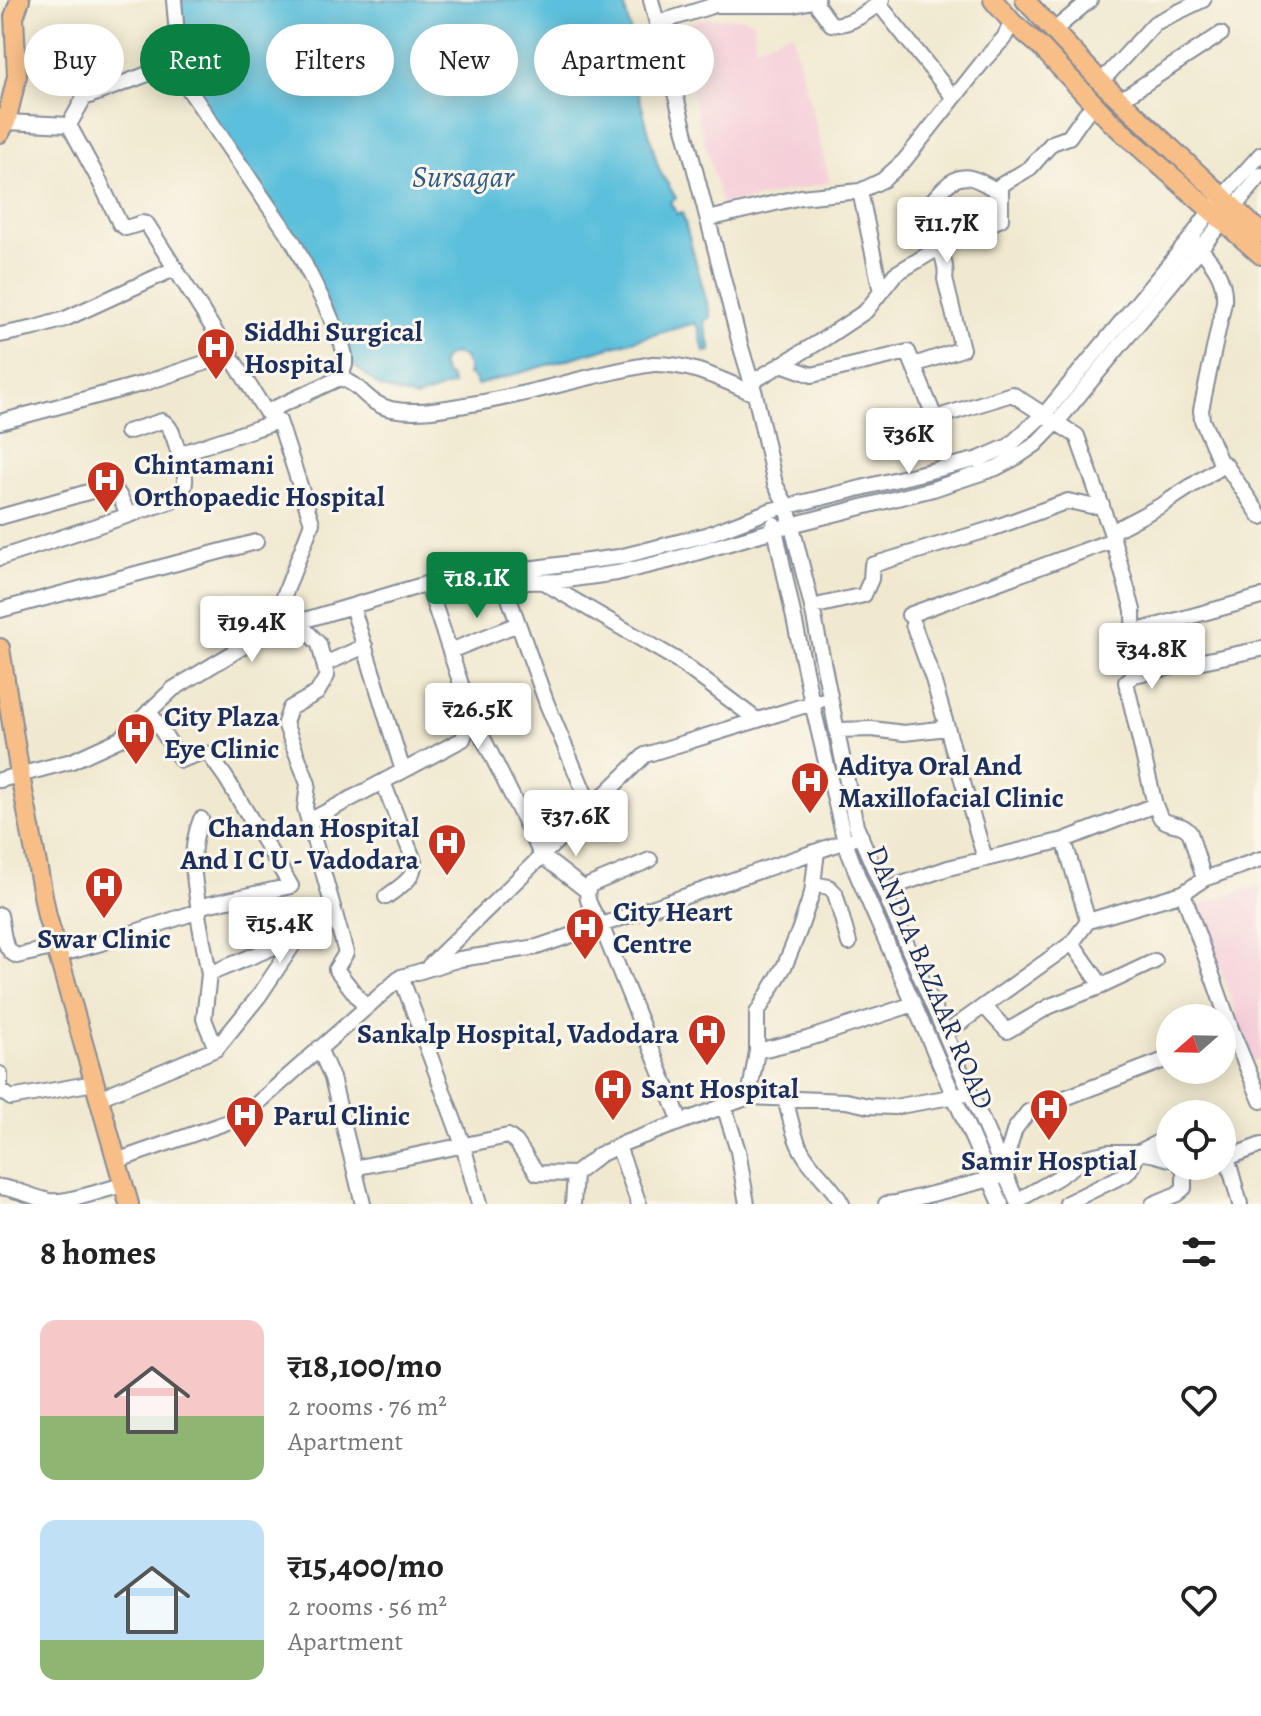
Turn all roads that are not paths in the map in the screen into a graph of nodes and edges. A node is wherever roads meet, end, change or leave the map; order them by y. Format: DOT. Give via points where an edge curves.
graph roads {
  1 [pos="20,0"];
  2 [pos="174,0"];
  3 [pos="651,0"];
  4 [pos="1025,0"];
  5 [pos="1090,0"];
  6 [pos="1203,0"];
  7 [pos="816,1"];
  8 [pos="880,2"];
  9 [pos="1007,9"];
  10 [pos="658,23"];
  11 [pos="176,24"];
  12 [pos="1053,31"];
  13 [pos="1221,34"];
  14 [pos="140,77"];
  15 [pos="1097,78"];
  16 [pos="1078,88"];
  17 [pos="193,96"];
  18 [pos="954,98"];
  19 [pos="1120,100"];
  20 [pos="1102,111"];
  21 [pos="69,125"];
  22 [pos="3,127"];
  23 [pos="1261,154"];
  24 [pos="1261,175"];
  25 [pos="860,191"];
  26 [pos="1001,193"];
  27 [pos="1222,209"];
  28 [pos="708,219"];
  29 [pos="1261,233"];
  30 [pos="1195,244"];
  31 [pos="940,247"];
  32 [pos="1261,255"];
  33 [pos="176,268"];
  34 [pos="881,292"];
  35 [pos="0,335"];
  36 [pos="231,354"];
  37 [pos="781,364"];
  38 [pos="914,365"];
  39 [pos="340,378"];
  40 [pos="754,388"];
  41 [pos="272,416"];
  42 [pos="1050,418"];
  43 [pos="0,422"];
  44 [pos="127,432"];
  45 [pos="179,454"];
  46 [pos="1222,466"];
  47 [pos="775,484"];
  48 [pos="1102,505"];
  49 [pos="787,506"];
  50 [pos="772,510"];
  51 [pos="128,515"];
  52 [pos="0,517"];
  53 [pos="1261,517"];
  54 [pos="791,525"];
  55 [pos="775,531"];
  56 [pos="1112,536"];
  57 [pos="256,542"];
  58 [pos="0,558"];
  59 [pos="541,575"];
  60 [pos="503,576"];
  61 [pos="427,583"];
  62 [pos="1261,597"];
  63 [pos="352,606"];
  64 [pos="812,607"];
  65 [pos="0,610"];
  66 [pos="298,622"];
  67 [pos="518,624"];
  68 [pos="271,630"];
  69 [pos="1134,632"];
  70 [pos="365,646"];
  71 [pos="0,648"];
  72 [pos="1261,649"];
  73 [pos="450,651"];
  74 [pos="325,664"];
  75 [pos="1134,675"];
  76 [pos="830,697"];
  77 [pos="812,703"];
  78 [pos="149,711"];
  79 [pos="471,714"];
  80 [pos="757,720"];
  81 [pos="947,728"];
  82 [pos="837,730"];
  83 [pos="403,771"];
  84 [pos="20,775"];
  85 [pos="0,780"];
  86 [pos="383,782"];
  87 [pos="1155,805"];
  88 [pos="591,808"];
  89 [pos="201,819"];
  90 [pos="309,821"];
  91 [pos="861,836"];
  92 [pos="1064,840"];
  93 [pos="845,842"];
  94 [pos="817,851"];
  95 [pos="542,856"];
  96 [pos="985,859"];
  97 [pos="1261,859"];
  98 [pos="650,860"];
  99 [pos="1204,879"];
  100 [pos="813,884"];
  101 [pos="884,890"];
  102 [pos="587,891"];
  103 [pos="1183,893"];
  104 [pos="386,897"];
  105 [pos="199,911"];
  106 [pos="0,915"];
  107 [pos="337,921"];
  108 [pos="1088,921"];
  109 [pos="601,925"];
  110 [pos="299,936"];
  111 [pos="849,943"];
  112 [pos="1072,943"];
  113 [pos="3,951"];
  114 [pos="57,951"];
  115 [pos="1155,961"];
  116 [pos="426,969"];
  117 [pos="209,974"];
  118 [pos="401,977"];
  119 [pos="1102,986"];
  120 [pos="914,1004"];
  121 [pos="1217,1004"];
  122 [pos="984,1006"];
  123 [pos="366,1008"];
  124 [pos="946,1033"];
  125 [pos="319,1048"];
  126 [pos="216,1049"];
  127 [pos="757,1051"];
  128 [pos="1236,1053"];
  129 [pos="1156,1063"];
  130 [pos="0,1074"];
  131 [pos="0,1090"];
  132 [pos="96,1090"];
  133 [pos="972,1093"];
  134 [pos="749,1097"];
  135 [pos="954,1097"];
  136 [pos="785,1099"];
  137 [pos="1261,1101"];
  138 [pos="724,1106"];
  139 [pos="681,1122"];
  140 [pos="1156,1143"];
  141 [pos="463,1145"];
  142 [pos="1261,1145"];
  143 [pos="618,1146"];
  144 [pos="1139,1152"];
  145 [pos="1236,1154"];
  146 [pos="1156,1155"];
  147 [pos="116,1161"];
  148 [pos="354,1168"];
  149 [pos="1005,1172"];
  150 [pos="575,1174"];
  151 [pos="1057,1178"];
  152 [pos="990,1180"];
  153 [pos="1185,1180"];
  154 [pos="1232,1180"];
  155 [pos="123,1185"];
  156 [pos="0,1187"];
  157 [pos="1017,1202"];
  158 [pos="1068,1203"];
  159 [pos="1157,1203"];
  160 [pos="129,1204"];
  161 [pos="363,1204"];
  162 [pos="479,1204"];
  163 [pos="573,1204"];
  164 [pos="639,1204"];
  165 [pos="747,1204"];
  166 [pos="842,1204"];
  167 [pos="886,1204"];
  168 [pos="1001,1204"];
  169 [pos="1240,1204"];
  1 -- 22 [label="main road" via="14,17 17,76"];
  2 -- 11 [label="street"];
  3 -- 10 [label="street"];
  4 -- 12 [label="main road"];
  5 -- 12 [label="street"];
  6 -- 15 [label="street" via="1155,23"];
  7 -- 8 [label="street" via="837,26"];
  7 -- 10 [label="street" via="715,5"];
  8 -- 18 [label="street"];
  9 -- 16 [label="main road"];
  9 -- 18 [label="street" via="1004,38"];
  10 -- 28 [label="street"];
  12 -- 15 [label="main road"];
  13 -- 19 [label="street"];
  14 -- 21 [label="street" via="84,98"];
  15 -- 16 [label="main road"];
  15 -- 19 [label="main road"];
  16 -- 20 [label="main road"];
  17 -- 39 [label="street" via="300,256 342,344 345,365"];
  18 -- 25 [label="street" via="904,161"];
  19 -- 20 [label="main road"];
  19 -- 27 [label="main road"];
  20 -- 26 [label="street" via="1086,113 1069,137 1052,143 1030,168 1001,185"];
  20 -- 27 [label="main road"];
  21 -- 22 [label="street"];
  21 -- 33 [label="street" via="120,224 147,224"];
  23 -- 27 [label="street"];
  24 -- 27 [label="street"];
  25 -- 28 [label="street" via="801,197"];
  25 -- 34 [label="street"];
  26 -- 31 [label="street" via="1001,219"];
  26 -- 31 [label="street" via="968,176 954,178 928,208"];
  27 -- 29 [label="main road"];
  27 -- 30 [label="street"];
  27 -- 32 [label="main road"];
  28 -- 40 [label="street"];
  30 -- 42 [label="street"];
  30 -- 46 [label="street" via="1218,273 1225,293 1201,410"];
  31 -- 34 [label="street" via="895,274"];
  31 -- 38 [label="street" via="962,349"];
  33 -- 35 [label="street" via="65,319"];
  33 -- 36 [label="street"];
  34 -- 37 [label="street" via="866,311"];
  36 -- 41 [label="street"];
  36 -- 43 [label="street"];
  37 -- 38 [label="street" via="812,375 908,352"];
  37 -- 40 [label="street"];
  38 -- 42 [label="street" via="935,418 1012,394"];
  39 -- 40 [label="street" via="375,403 413,411 491,401 653,364 689,367"];
  39 -- 41 [label="street"];
  40 -- 47 [label="street"];
  41 -- 45 [label="street"];
  41 -- 68 [label="street" via="312,523"];
  42 -- 48 [label="street" via="1077,436"];
  42 -- 49 [label="street" via="979,459"];
  42 -- 54 [label="street" via="1036,444 996,468"];
  44 -- 45 [label="street" via="167,423"];
  45 -- 51 [label="street" via="185,483 181,495"];
  46 -- 53 [label="street"];
  46 -- 56 [label="street"];
  47 -- 49 [label="street, DANDIA BAZAAR ROAD"];
  47 -- 50 [label="street, DANDIA BAZAAR ROAD"];
  48 -- 56 [label="street"];
  48 -- 64 [label="street" via="1068,501 872,565 864,595"];
  49 -- 50 [label="street"];
  49 -- 54 [label="street, DANDIA BAZAAR ROAD"];
  50 -- 55 [label="street, DANDIA BAZAAR ROAD"];
  50 -- 59 [label="street" via="706,535"];
  51 -- 52 [label="street" via="116,490 106,487"];
  51 -- 58 [label="street"];
  54 -- 55 [label="street"];
  54 -- 64 [label="street, DANDIA BAZAAR ROAD"];
  55 -- 59 [label="street" via="617,573"];
  55 -- 77 [label="street, DANDIA BAZAAR ROAD"];
  56 -- 69 [label="street"];
  56 -- 81 [label="street" via="911,620"];
  57 -- 65 [label="street"];
  59 -- 60 [label="street" via="527,582"];
  59 -- 80 [label="street" via="677,660"];
  60 -- 61 [label="street"];
  60 -- 67 [label="street"];
  61 -- 63 [label="street"];
  61 -- 73 [label="street"];
  62 -- 69 [label="street"];
  63 -- 66 [label="street"];
  63 -- 70 [label="street"];
  64 -- 76 [label="street, DANDIA BAZAAR ROAD"];
  66 -- 68 [label="street"];
  66 -- 74 [label="street" via="319,644"];
  67 -- 73 [label="street"];
  67 -- 88 [label="street"];
  68 -- 78 [label="street" via="173,689"];
  69 -- 75 [label="street"];
  70 -- 74 [label="street"];
  70 -- 83 [label="street"];
  71 -- 84 [label="main road"];
  72 -- 75 [label="street"];
  73 -- 79 [label="street"];
  74 -- 90 [label="street" via="327,676 317,693 290,708 285,723 308,784"];
  75 -- 87 [label="street" via="1126,682"];
  76 -- 77 [label="street"];
  76 -- 82 [label="street, DANDIA BAZAAR ROAD"];
  77 -- 80 [label="street"];
  77 -- 93 [label="street, DANDIA BAZAAR ROAD"];
  78 -- 84 [label="street" via="120,739 72,761"];
  78 -- 105 [label="street" via="181,760 209,754 291,886 201,906"];
  79 -- 83 [label="street" via="463,739"];
  79 -- 95 [label="street"];
  80 -- 88 [label="street" via="645,755"];
  81 -- 82 [label="street" via="904,733"];
  81 -- 96 [label="street"];
  82 -- 91 [label="street, DANDIA BAZAAR ROAD"];
  83 -- 86 [label="street"];
  84 -- 85 [label="street"];
  84 -- 114 [label="main road"];
  86 -- 90 [label="street"];
  86 -- 104 [label="street" via="415,870"];
  87 -- 92 [label="street"];
  87 -- 99 [label="street" via="1161,818 1190,833"];
  88 -- 95 [label="street"];
  89 -- 105 [label="street" via="193,855"];
  90 -- 107 [label="street"];
  91 -- 93 [label="street"];
  91 -- 101 [label="street, DANDIA BAZAAR ROAD"];
  92 -- 96 [label="street"];
  92 -- 108 [label="street"];
  93 -- 94 [label="street"];
  93 -- 120 [label="street, DANDIA BAZAAR ROAD"];
  94 -- 100 [label="street"];
  94 -- 109 [label="street"];
  95 -- 102 [label="street"];
  95 -- 116 [label="street"];
  96 -- 101 [label="street"];
  97 -- 99 [label="street"];
  98 -- 102 [label="street" via="590,885"];
  99 -- 103 [label="street"];
  100 -- 111 [label="street" via="835,893"];
  100 -- 127 [label="street" via="785,965 757,1013"];
  101 -- 124 [label="street, DANDIA BAZAAR ROAD"];
  102 -- 109 [label="street"];
  103 -- 108 [label="street"];
  103 -- 121 [label="street"];
  105 -- 114 [label="street" via="105,942"];
  105 -- 117 [label="street"];
  106 -- 113 [label="street"];
  107 -- 110 [label="street"];
  107 -- 123 [label="street" via="346,953 336,969"];
  108 -- 112 [label="street"];
  109 -- 116 [label="street" via="537,947"];
  109 -- 139 [label="street"];
  110 -- 117 [label="street"];
  110 -- 126 [label="street"];
  112 -- 119 [label="street"];
  112 -- 122 [label="street"];
  113 -- 114 [label="street" via="17,956"];
  114 -- 132 [label="main road"];
  115 -- 119 [label="street"];
  116 -- 118 [label="street"];
  117 -- 126 [label="street" via="204,1019"];
  118 -- 123 [label="street"];
  118 -- 141 [label="street"];
  119 -- 122 [label="street" via="1050,1006 1007,1031"];
  120 -- 127 [label="street"];
  120 -- 135 [label="street, DANDIA BAZAAR ROAD"];
  122 -- 124 [label="street"];
  123 -- 125 [label="street"];
  124 -- 133 [label="street, DANDIA BAZAAR ROAD"];
  125 -- 147 [label="street" via="242,1117"];
  125 -- 148 [label="street" via="332,1078"];
  126 -- 132 [label="street"];
  127 -- 134 [label="street"];
  128 -- 137 [label="street"];
  129 -- 149 [label="street" via="1028,1112 1015,1129"];
  130 -- 131 [label="street"];
  131 -- 132 [label="street" via="11,1098"];
  132 -- 147 [label="main road"];
  133 -- 135 [label="street"];
  133 -- 149 [label="street, DANDIA BAZAAR ROAD"];
  134 -- 136 [label="street"];
  134 -- 138 [label="street"];
  135 -- 136 [label="street" via="894,1107"];
  135 -- 152 [label="street, DANDIA BAZAAR ROAD"];
  136 -- 166 [label="street" via="805,1157"];
  138 -- 139 [label="street"];
  138 -- 165 [label="street"];
  139 -- 143 [label="street"];
  140 -- 144 [label="street"];
  141 -- 148 [label="street"];
  141 -- 150 [label="street" via="508,1136 537,1173"];
  141 -- 162 [label="street"];
  142 -- 145 [label="street"];
  143 -- 150 [label="street"];
  143 -- 164 [label="street"];
  144 -- 146 [label="street"];
  144 -- 151 [label="street" via="1096,1154"];
  144 -- 158 [label="street" via="1126,1174"];
  147 -- 155 [label="main road"];
  148 -- 161 [label="street"];
  149 -- 152 [label="street"];
  149 -- 157 [label="street, DANDIA BAZAAR ROAD"];
  150 -- 163 [label="street"];
  151 -- 157 [label="street"];
  151 -- 158 [label="street"];
  152 -- 167 [label="street"];
  152 -- 168 [label="street, DANDIA BAZAAR ROAD"];
  153 -- 159 [label="street" via="1177,1194"];
  154 -- 169 [label="street"];
  155 -- 156 [label="street" via="61,1202"];
  155 -- 160 [label="main road"];
}
